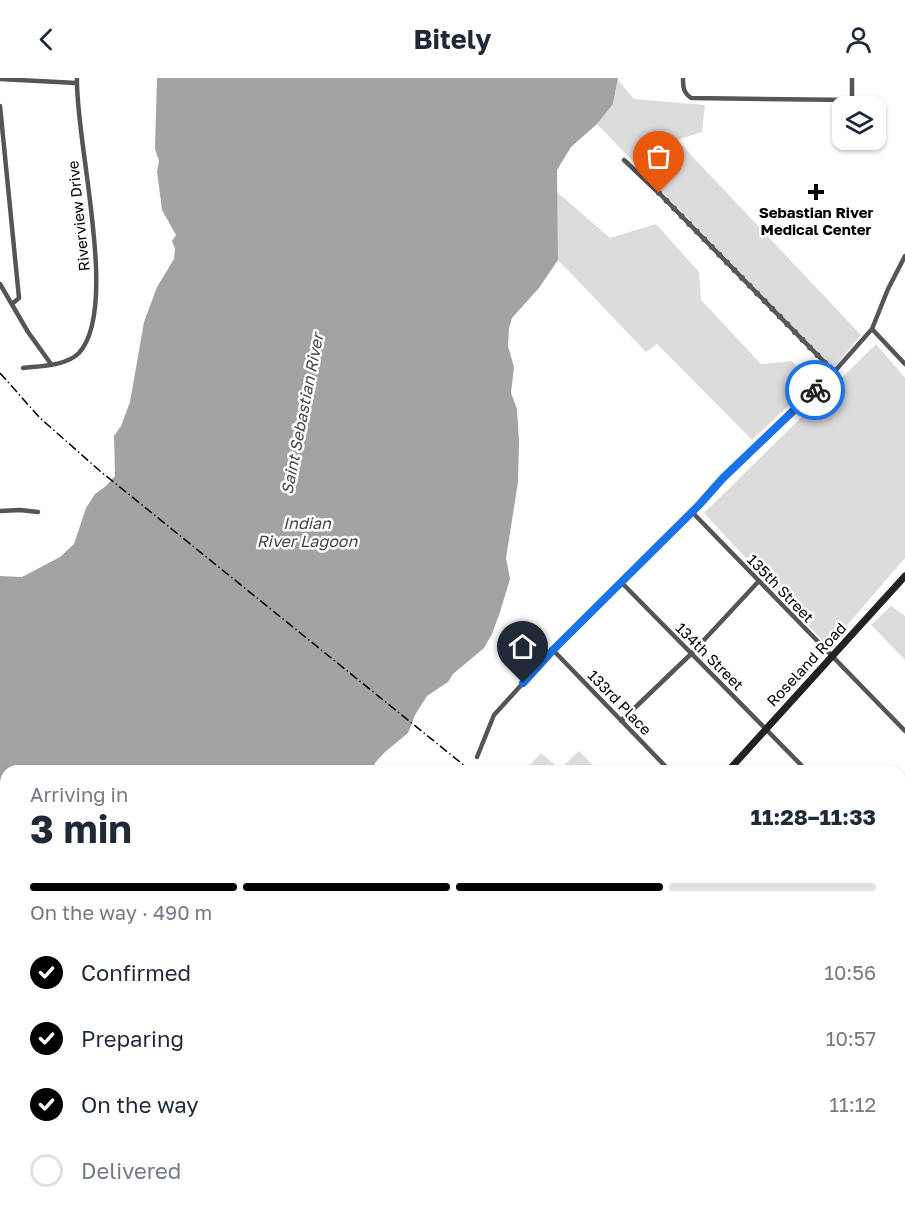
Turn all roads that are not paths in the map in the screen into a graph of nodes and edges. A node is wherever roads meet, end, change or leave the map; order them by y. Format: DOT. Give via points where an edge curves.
graph roads {
  1 [pos="683,78"];
  2 [pos="852,78"];
  3 [pos="0,79"];
  4 [pos="76,81"];
  5 [pos="0,106"];
  6 [pos="624,160"];
  7 [pos="905,256"];
  8 [pos="0,284"];
  9 [pos="12,303"];
  10 [pos="872,329"];
  11 [pos="51,364"];
  12 [pos="905,364"];
  13 [pos="22,368"];
  14 [pos="834,372"];
  15 [pos="0,511"];
  16 [pos="38,512"];
  17 [pos="692,512"];
  18 [pos="905,576"];
  19 [pos="758,582"];
  20 [pos="622,583"];
  21 [pos="553,650"];
  22 [pos="692,654"];
  23 [pos="831,656"];
  24 [pos="621,721"];
  25 [pos="765,729"];
  26 [pos="905,731"];
  27 [pos="477,757"];
  28 [pos="664,765"];
  29 [pos="733,765"];
  30 [pos="801,765"];
  1 -- 2 [label="street" via="686,94 691,98 852,100"];
  3 -- 4 [label="street"];
  4 -- 11 [label="street, Riverview Drive" via="96,259 96,308 87,340 78,353 68,361"];
  5 -- 9 [label="street" via="19,298"];
  6 -- 14 [label="street"];
  7 -- 10 [label="street"];
  8 -- 9 [label="street"];
  9 -- 11 [label="street"];
  10 -- 12 [label="street"];
  10 -- 14 [label="street"];
  11 -- 13 [label="street, Riverview Drive"];
  14 -- 17 [label="street"];
  15 -- 16 [label="street"];
  17 -- 19 [label="street, 135th Street"];
  17 -- 20 [label="street"];
  18 -- 23 [label="main road, Roseland Road"];
  19 -- 22 [label="street"];
  19 -- 23 [label="street, 135th Street"];
  20 -- 21 [label="street"];
  20 -- 22 [label="street, 134th Street"];
  21 -- 24 [label="street, 133rd Place"];
  21 -- 27 [label="street" via="494,715"];
  22 -- 24 [label="street"];
  22 -- 25 [label="street, 134th Street"];
  23 -- 25 [label="main road, Roseland Road"];
  23 -- 26 [label="street, 135th Street"];
  24 -- 28 [label="street, 133rd Place"];
  25 -- 29 [label="main road, Roseland Road"];
  25 -- 30 [label="street, 134th Street"];
}
